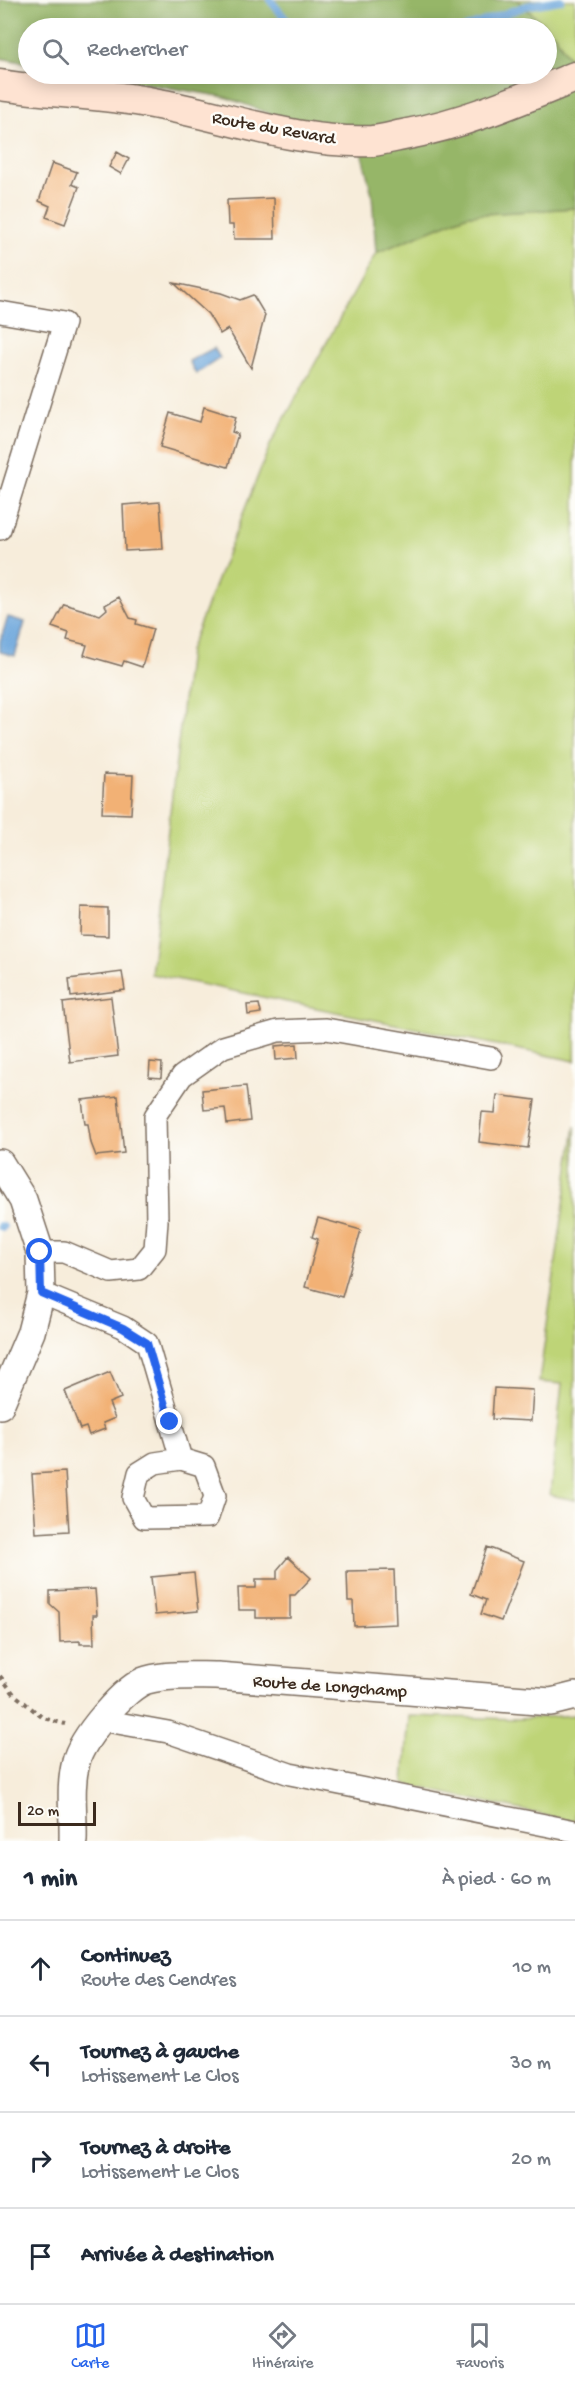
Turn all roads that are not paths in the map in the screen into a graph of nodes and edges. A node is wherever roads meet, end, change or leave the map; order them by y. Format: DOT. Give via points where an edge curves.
graph roads {
  1 [pos="575,77"];
  2 [pos="0,85"];
  3 [pos="0,312"];
  4 [pos="0,529"];
  5 [pos="491,1058"];
  6 [pos="0,1163"];
  7 [pos="40,1252"];
  8 [pos="41,1293"];
  9 [pos="0,1405"];
  10 [pos="181,1459"];
  11 [pos="575,1696"];
  12 [pos="97,1724"];
  13 [pos="575,1831"];
  14 [pos="73,1841"];
  1 -- 2 [label="main road, Route du Revard" via="513,103 429,130 373,141 324,140 155,103"];
  3 -- 4 [label="street" via="64,322"];
  5 -- 7 [label="street" via="326,1029 278,1031 224,1047 182,1076 155,1116 155,1249 139,1269 111,1272 64,1252"];
  6 -- 7 [label="street" via="23,1200"];
  7 -- 8 [label="street"];
  8 -- 9 [label="street" via="31,1332"];
  8 -- 10 [label="street" via="123,1328 147,1343"];
  11 -- 12 [label="street, Route de Longchamp" via="551,1702 217,1676 169,1677 145,1680"];
  12 -- 13 [label="street" via="168,1732 290,1774"];
  12 -- 14 [label="street, Route de Longchamp" via="76,1761 72,1785"];
}
